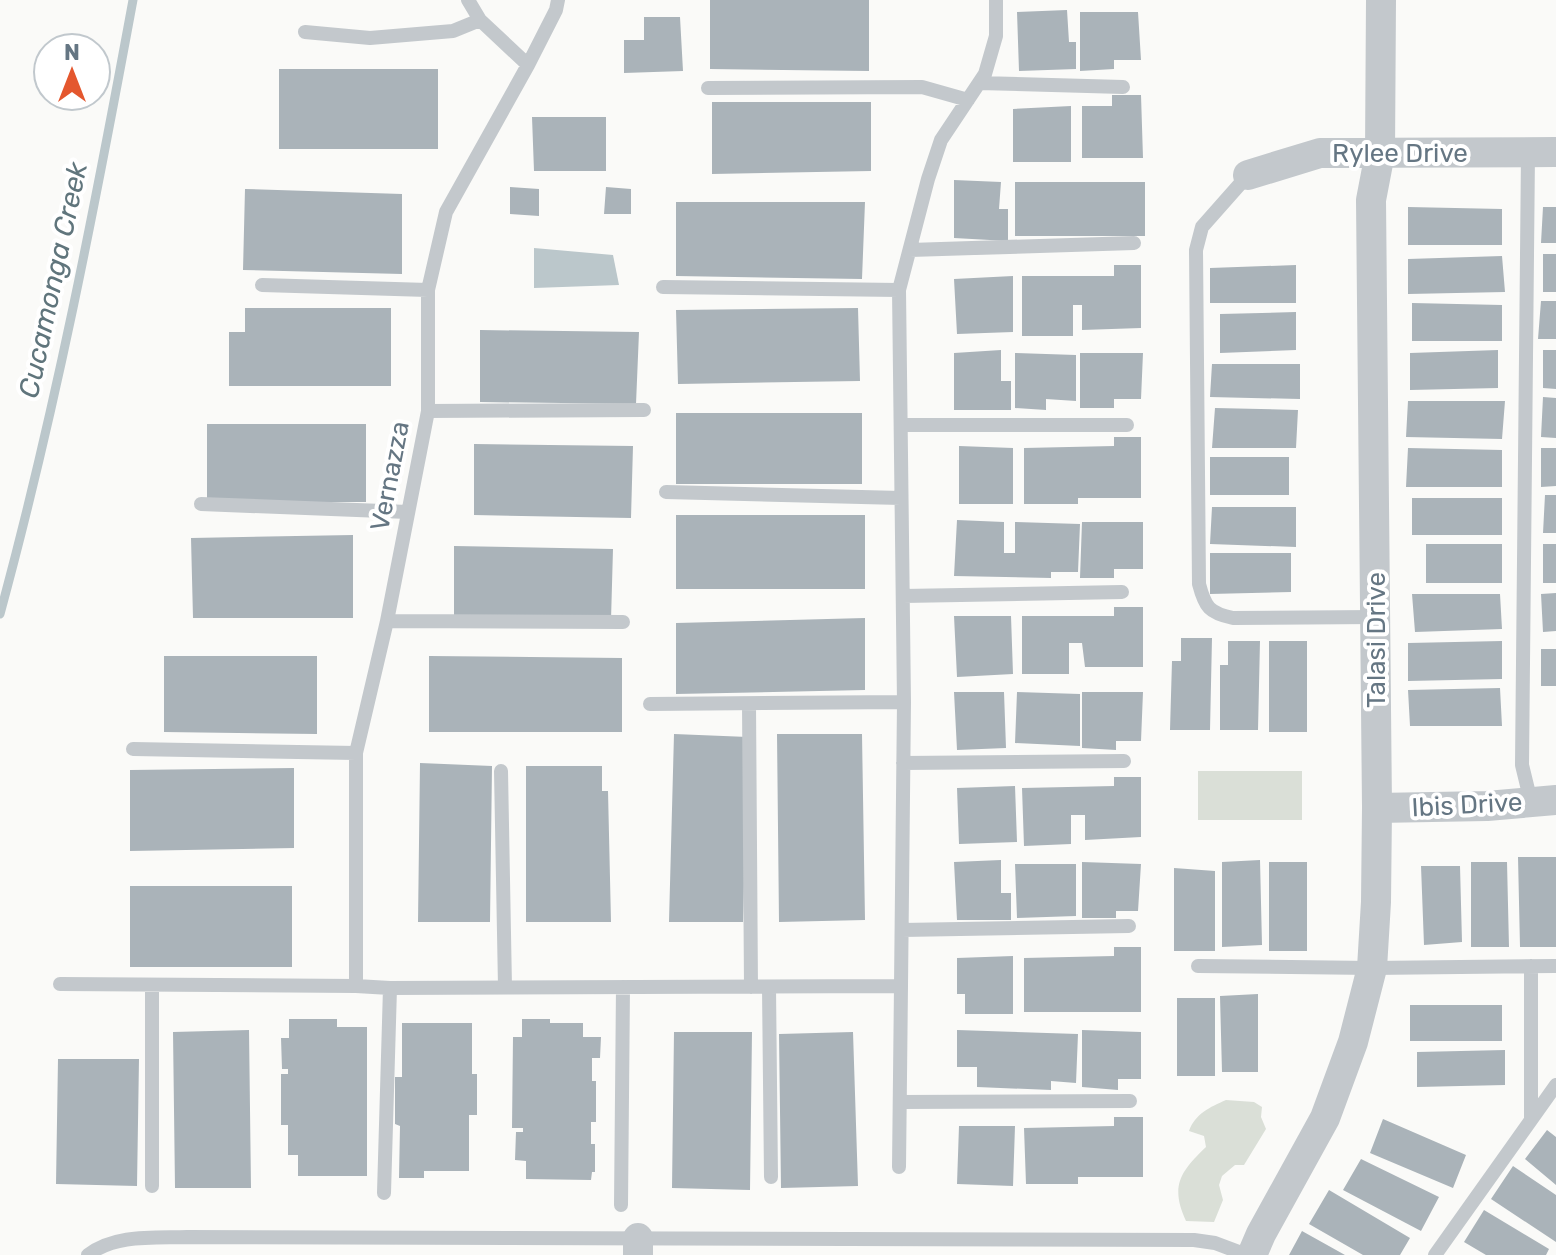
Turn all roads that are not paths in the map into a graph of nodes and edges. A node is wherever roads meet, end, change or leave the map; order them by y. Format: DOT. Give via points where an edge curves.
graph roads {
  1 [pos="468,0"];
  2 [pos="558,0"];
  3 [pos="996,0"];
  4 [pos="1381,0"];
  5 [pos="480,20"];
  6 [pos="305,32"];
  7 [pos="528,65"];
  8 [pos="979,83"];
  9 [pos="1123,87"];
  10 [pos="708,88"];
  11 [pos="968,100"];
  12 [pos="1542,152"];
  13 [pos="1380,153"];
  14 [pos="1248,175"];
  15 [pos="1134,243"];
  16 [pos="910,250"];
  17 [pos="262,285"];
  18 [pos="663,287"];
  19 [pos="428,290"];
  20 [pos="899,290"];
  21 [pos="644,410"];
  22 [pos="428,411"];
  23 [pos="901,425"];
  24 [pos="1127,425"];
  25 [pos="666,492"];
  26 [pos="901,498"];
  27 [pos="201,504"];
  28 [pos="408,512"];
  29 [pos="1122,592"];
  30 [pos="903,596"];
  31 [pos="1376,617"];
  32 [pos="387,621"];
  33 [pos="623,622"];
  34 [pos="904,702"];
  35 [pos="650,704"];
  36 [pos="749,704"];
  37 [pos="133,749"];
  38 [pos="356,753"];
  39 [pos="1124,761"];
  40 [pos="903,763"];
  41 [pos="501,771"];
  42 [pos="1544,801"];
  43 [pos="1377,808"];
  44 [pos="1129,926"];
  45 [pos="902,930"];
  46 [pos="1198,966"];
  47 [pos="1531,966"];
  48 [pos="1556,966"];
  49 [pos="1372,968"];
  50 [pos="60,984"];
  51 [pos="152,985"];
  52 [pos="356,986"];
  53 [pos="901,986"];
  54 [pos="505,987"];
  55 [pos="623,987"];
  56 [pos="751,987"];
  57 [pos="769,987"];
  58 [pos="390,988"];
  59 [pos="1556,1085"];
  60 [pos="1130,1101"];
  61 [pos="900,1102"];
  62 [pos="1531,1120"];
  63 [pos="899,1167"];
  64 [pos="771,1177"];
  65 [pos="152,1186"];
  66 [pos="384,1193"];
  67 [pos="621,1205"];
  68 [pos="638,1246"];
  69 [pos="88,1255"];
  70 [pos="1249,1255"];
  71 [pos="1435,1255"];
  1 -- 5 [label="lane"];
  2 -- 7 [label="lane, Vernazza"];
  3 -- 8 [label="lane" via="996,36"];
  4 -- 13 [label="street, Talasi Drive"];
  5 -- 6 [label="lane" via="453,31 370,38"];
  5 -- 7 [label="lane"];
  7 -- 19 [label="lane, Vernazza" via="446,212"];
  8 -- 9 [label="lane"];
  8 -- 11 [label="lane"];
  10 -- 11 [label="lane" via="922,87"];
  11 -- 16 [label="lane" via="941,140"];
  12 -- 13 [label="street, Rylee Drive"];
  12 -- 42 [label="lane" via="1522,765"];
  13 -- 14 [label="street, Rylee Drive" via="1320,153"];
  13 -- 31 [label="street, Talasi Drive" via="1371,200"];
  14 -- 31 [label="lane" via="1202,227 1196,250 1199,584 1204,604 1233,618"];
  15 -- 16 [label="lane"];
  16 -- 20 [label="lane"];
  17 -- 19 [label="lane"];
  18 -- 20 [label="lane"];
  19 -- 22 [label="lane, Vernazza"];
  20 -- 23 [label="lane"];
  21 -- 22 [label="lane"];
  22 -- 28 [label="lane, Vernazza"];
  23 -- 24 [label="lane"];
  23 -- 26 [label="lane"];
  25 -- 26 [label="lane"];
  26 -- 30 [label="lane"];
  27 -- 28 [label="lane"];
  28 -- 32 [label="lane, Vernazza"];
  29 -- 30 [label="lane"];
  30 -- 34 [label="lane"];
  31 -- 43 [label="street, Talasi Drive"];
  32 -- 33 [label="lane"];
  32 -- 38 [label="lane, Vernazza"];
  34 -- 36 [label="lane"];
  34 -- 40 [label="lane"];
  35 -- 36 [label="lane"];
  36 -- 56 [label="lane"];
  37 -- 38 [label="lane"];
  38 -- 52 [label="lane, Vernazza"];
  39 -- 40 [label="lane"];
  40 -- 45 [label="lane"];
  41 -- 54 [label="lane"];
  42 -- 43 [label="street, Ibis Drive"];
  43 -- 49 [label="street, Talasi Drive"];
  44 -- 45 [label="lane"];
  45 -- 53 [label="lane"];
  46 -- 49 [label="lane"];
  47 -- 48 [label="lane"];
  47 -- 49 [label="lane"];
  47 -- 62 [label="lane"];
  49 -- 70 [label="street, Talasi Drive" via="1325,1118"];
  50 -- 51 [label="lane"];
  51 -- 52 [label="lane"];
  51 -- 65 [label="lane"];
  52 -- 58 [label="lane"];
  53 -- 57 [label="lane"];
  53 -- 61 [label="lane"];
  54 -- 55 [label="lane"];
  54 -- 58 [label="lane"];
  55 -- 56 [label="lane"];
  55 -- 67 [label="lane"];
  56 -- 57 [label="lane"];
  57 -- 64 [label="lane"];
  58 -- 66 [label="lane"];
  59 -- 62 [label="lane"];
  60 -- 61 [label="lane"];
  61 -- 63 [label="lane"];
  62 -- 71 [label="lane"];
  68 -- 69 [label="lane" via="187,1237 123,1240"];
  68 -- 70 [label="lane" via="1194,1240"];
}
